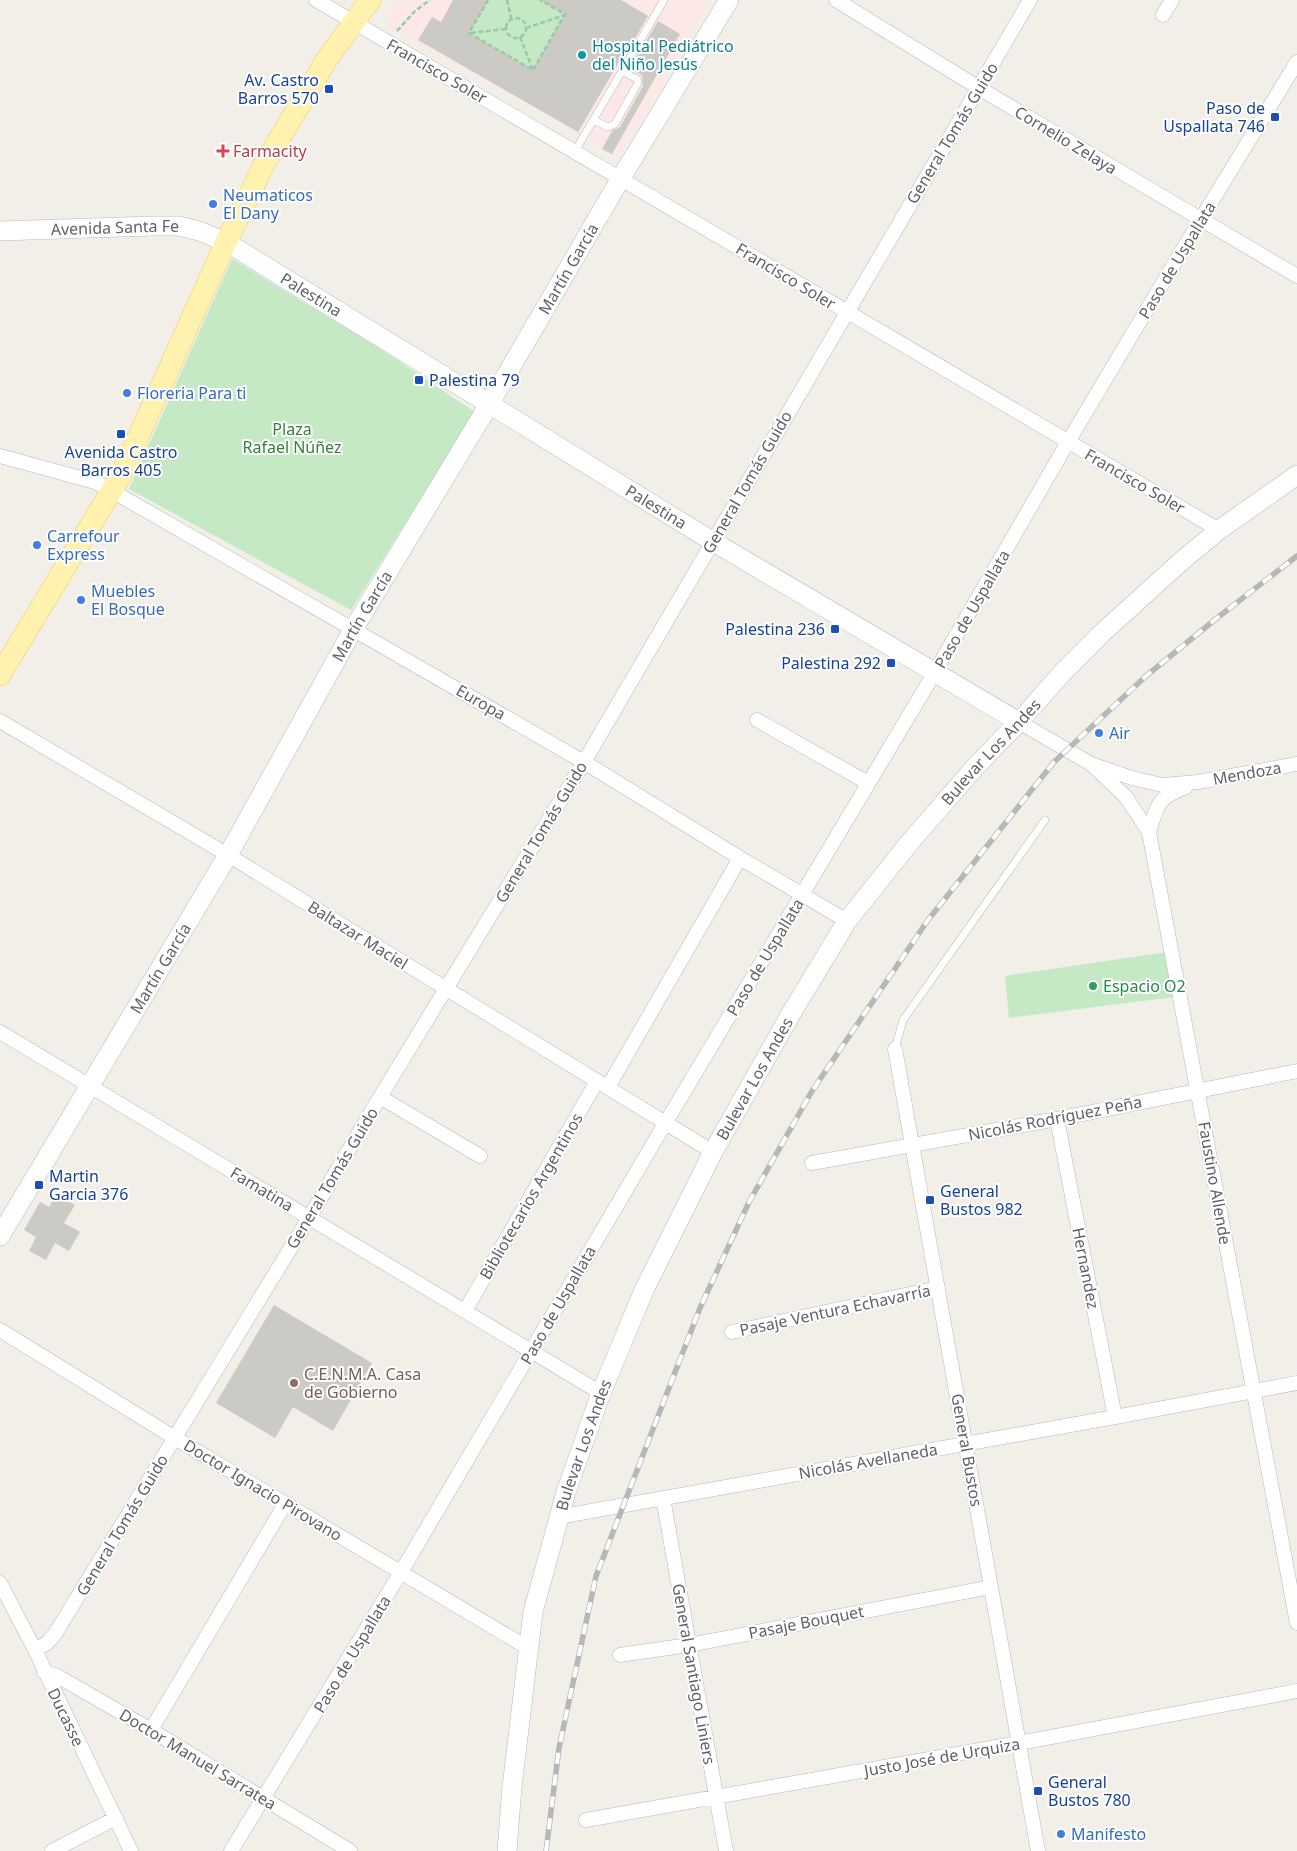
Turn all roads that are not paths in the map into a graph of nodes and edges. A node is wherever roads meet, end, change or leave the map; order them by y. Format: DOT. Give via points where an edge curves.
graph roads {
  1 [pos="316,0"];
  2 [pos="370,0"];
  3 [pos="664,0"];
  4 [pos="729,0"];
  5 [pos="836,0"];
  6 [pos="1030,0"];
  7 [pos="1172,0"];
  8 [pos="1163,15"];
  9 [pos="354,22"];
  10 [pos="1297,62"];
  11 [pos="622,70"];
  12 [pos="979,88"];
  13 [pos="593,120"];
  14 [pos="575,151"];
  15 [pos="622,178"];
  16 [pos="1201,219"];
  17 [pos="0,230"];
  18 [pos="226,242"];
  19 [pos="1297,276"];
  20 [pos="846,312"];
  21 [pos="490,403"];
  22 [pos="1068,442"];
  23 [pos="0,456"];
  24 [pos="1297,475"];
  25 [pos="112,491"];
  26 [pos="1219,530"];
  27 [pos="712,541"];
  28 [pos="354,628"];
  29 [pos="935,672"];
  30 [pos="0,674"];
  31 [pos="757,720"];
  32 [pos="0,721"];
  33 [pos="1019,722"];
  34 [pos="584,762"];
  35 [pos="1091,764"];
  36 [pos="1297,764"];
  37 [pos="1198,782"];
  38 [pos="868,783"];
  39 [pos="1045,820"];
  40 [pos="1150,832"];
  41 [pos="228,855"];
  42 [pos="740,858"];
  43 [pos="803,894"];
  44 [pos="847,921"];
  45 [pos="446,989"];
  46 [pos="0,1032"];
  47 [pos="896,1049"];
  48 [pos="1297,1071"];
  49 [pos="603,1084"];
  50 [pos="90,1086"];
  51 [pos="1198,1090"];
  52 [pos="380,1096"];
  53 [pos="1056,1119"];
  54 [pos="666,1122"];
  55 [pos="912,1144"];
  56 [pos="713,1152"];
  57 [pos="480,1156"];
  58 [pos="812,1163"];
  59 [pos="309,1218"];
  60 [pos="0,1236"];
  61 [pos="938,1288"];
  62 [pos="465,1311"];
  63 [pos="0,1330"];
  64 [pos="732,1332"];
  65 [pos="531,1351"];
  66 [pos="1297,1383"];
  67 [pos="1252,1391"];
  68 [pos="601,1393"];
  69 [pos="1115,1417"];
  70 [pos="176,1438"];
  71 [pos="966,1444"];
  72 [pos="663,1498"];
  73 [pos="285,1504"];
  74 [pos="558,1517"];
  75 [pos="401,1572"];
  76 [pos="0,1583"];
  77 [pos="991,1587"];
  78 [pos="1297,1623"];
  79 [pos="689,1645"];
  80 [pos="528,1648"];
  81 [pos="35,1650"];
  82 [pos="620,1655"];
  83 [pos="44,1672"];
  84 [pos="1297,1691"];
  85 [pos="151,1730"];
  86 [pos="1019,1743"];
  87 [pos="716,1797"];
  88 [pos="263,1798"];
  89 [pos="116,1818"];
  90 [pos="586,1820"];
  91 [pos="52,1851"];
  92 [pos="131,1851"];
  93 [pos="231,1851"];
  94 [pos="350,1851"];
  95 [pos="507,1851"];
  96 [pos="726,1851"];
  97 [pos="1038,1851"];
  1 -- 9 [label="street, Francisco Soler"];
  2 -- 9 [label="main road"];
  3 -- 11 [label="lane"];
  4 -- 15 [label="main road, Martín García"];
  5 -- 12 [label="street, Cornelio Zelaya"];
  6 -- 12 [label="street, General Tomás Guido"];
  7 -- 8 [label="street"];
  9 -- 14 [label="street, Francisco Soler"];
  9 -- 18 [label="main road" via="308,88 266,161"];
  10 -- 16 [label="street, Paso de Uspallata"];
  11 -- 13 [label="lane"];
  11 -- 13 [label="lane" via="638,83 615,124 608,127"];
  12 -- 16 [label="street, Cornelio Zelaya"];
  12 -- 20 [label="street, General Tomás Guido"];
  13 -- 14 [label="lane"];
  14 -- 15 [label="street, Francisco Soler"];
  15 -- 20 [label="street, Francisco Soler"];
  15 -- 21 [label="main road, Martín García"];
  16 -- 19 [label="street, Cornelio Zelaya"];
  16 -- 22 [label="street, Paso de Uspallata"];
  17 -- 18 [label="main road, Avenida Santa Fe" via="179,226"];
  18 -- 21 [label="main road, Palestina"];
  18 -- 25 [label="main road"];
  20 -- 22 [label="street, Francisco Soler"];
  20 -- 27 [label="street, General Tomás Guido"];
  21 -- 27 [label="main road, Palestina"];
  21 -- 28 [label="main road, Martín García"];
  22 -- 26 [label="street, Francisco Soler"];
  22 -- 29 [label="street, Paso de Uspallata"];
  23 -- 25 [label="street, Europa" via="95,482"];
  24 -- 26 [label="main road, Bulevar Los Andes"];
  25 -- 28 [label="street, Europa"];
  25 -- 30 [label="main road"];
  26 -- 33 [label="main road, Bulevar Los Andes" via="1102,633"];
  27 -- 29 [label="main road, Palestina"];
  27 -- 34 [label="street, General Tomás Guido"];
  28 -- 34 [label="street, Europa"];
  28 -- 41 [label="main road, Martín García"];
  29 -- 33 [label="main road, Palestina"];
  29 -- 38 [label="street, Paso de Uspallata"];
  31 -- 38 [label="street"];
  32 -- 41 [label="street, Baltazar Maciel"];
  33 -- 35 [label="street, Palestina"];
  33 -- 44 [label="main road, Bulevar Los Andes" via="922,828"];
  34 -- 42 [label="street, Europa"];
  34 -- 45 [label="street, General Tomás Guido"];
  35 -- 37 [label="street, Mendoza" via="1162,784"];
  35 -- 40 [label="street, Faustino Allende" via="1126,797"];
  36 -- 37 [label="street, Mendoza"];
  37 -- 40 [label="street, Mendoza" via="1162,798"];
  38 -- 43 [label="street, Paso de Uspallata"];
  39 -- 47 [label="lane" via="903,1020"];
  40 -- 51 [label="street, Faustino Allende"];
  41 -- 45 [label="street, Baltazar Maciel"];
  41 -- 50 [label="main road, Martín García"];
  42 -- 43 [label="street, Europa"];
  42 -- 49 [label="street, Bibliotecarios Argentinos"];
  43 -- 44 [label="street, Europa"];
  43 -- 54 [label="street, Paso de Uspallata"];
  44 -- 56 [label="main road, Bulevar Los Andes"];
  45 -- 49 [label="street, Baltazar Maciel"];
  45 -- 52 [label="street, General Tomás Guido"];
  46 -- 50 [label="street, Famatina"];
  47 -- 55 [label="street, General Bustos"];
  48 -- 51 [label="street, Nicolás Rodríguez Peña"];
  49 -- 54 [label="street, Baltazar Maciel"];
  49 -- 62 [label="street, Bibliotecarios Argentinos"];
  50 -- 59 [label="street, Famatina"];
  50 -- 60 [label="main road, Martín García"];
  51 -- 53 [label="street, Nicolás Rodríguez Peña"];
  51 -- 67 [label="street, Faustino Allende"];
  52 -- 57 [label="street"];
  52 -- 59 [label="street, General Tomás Guido"];
  53 -- 55 [label="street, Nicolás Rodríguez Peña"];
  53 -- 69 [label="street, Hernandez"];
  54 -- 56 [label="street, Baltazar Maciel"];
  54 -- 65 [label="street, Paso de Uspallata"];
  55 -- 58 [label="street, Nicolás Rodríguez Peña"];
  55 -- 61 [label="street, General Bustos"];
  56 -- 68 [label="main road, Bulevar Los Andes" via="645,1288"];
  59 -- 62 [label="street, Famatina"];
  59 -- 70 [label="street, General Tomás Guido"];
  61 -- 64 [label="street, Pasaje Ventura Echavarría"];
  61 -- 71 [label="street, General Bustos"];
  62 -- 65 [label="street, Famatina"];
  63 -- 70 [label="street, Doctor Ignacio Pirovano"];
  65 -- 68 [label="street, Famatina"];
  65 -- 75 [label="street, Paso de Uspallata"];
  66 -- 67 [label="street, Nicolás Avellaneda"];
  67 -- 69 [label="street, Nicolás Avellaneda"];
  67 -- 78 [label="street, Faustino Allende"];
  68 -- 74 [label="main road, Bulevar Los Andes"];
  69 -- 71 [label="street, Nicolás Avellaneda"];
  70 -- 73 [label="street, Doctor Ignacio Pirovano"];
  70 -- 81 [label="street, General Tomás Guido" via="55,1634"];
  71 -- 72 [label="street, Nicolás Avellaneda"];
  71 -- 77 [label="street, General Bustos"];
  72 -- 74 [label="street, Nicolás Avellaneda"];
  72 -- 79 [label="street, General Santiago Liniers"];
  73 -- 75 [label="street, Doctor Ignacio Pirovano"];
  73 -- 85 [label="street"];
  74 -- 80 [label="main road, Bulevar Los Andes" via="533,1612"];
  75 -- 80 [label="street, Doctor Ignacio Pirovano"];
  75 -- 88 [label="street, Paso de Uspallata"];
  76 -- 81 [label="street, Ducasse"];
  77 -- 79 [label="street, Pasaje Bouquet"];
  77 -- 86 [label="street, General Bustos"];
  79 -- 82 [label="street, Pasaje Bouquet"];
  79 -- 87 [label="street, General Santiago Liniers"];
  80 -- 95 [label="main road, Bulevar Los Andes"];
  81 -- 83 [label="street, Ducasse"];
  83 -- 85 [label="street, Doctor Manuel Sarratea" via="58,1676"];
  83 -- 89 [label="street, Ducasse"];
  84 -- 86 [label="street, Justo José de Urquiza"];
  85 -- 88 [label="street, Doctor Manuel Sarratea"];
  86 -- 87 [label="street, Justo José de Urquiza"];
  86 -- 97 [label="street, General Bustos"];
  87 -- 90 [label="street, Justo José de Urquiza"];
  87 -- 96 [label="street, General Santiago Liniers"];
  88 -- 93 [label="street, Paso de Uspallata"];
  88 -- 94 [label="street, Doctor Manuel Sarratea"];
  89 -- 91 [label="street"];
  89 -- 92 [label="street, Ducasse"];
}
